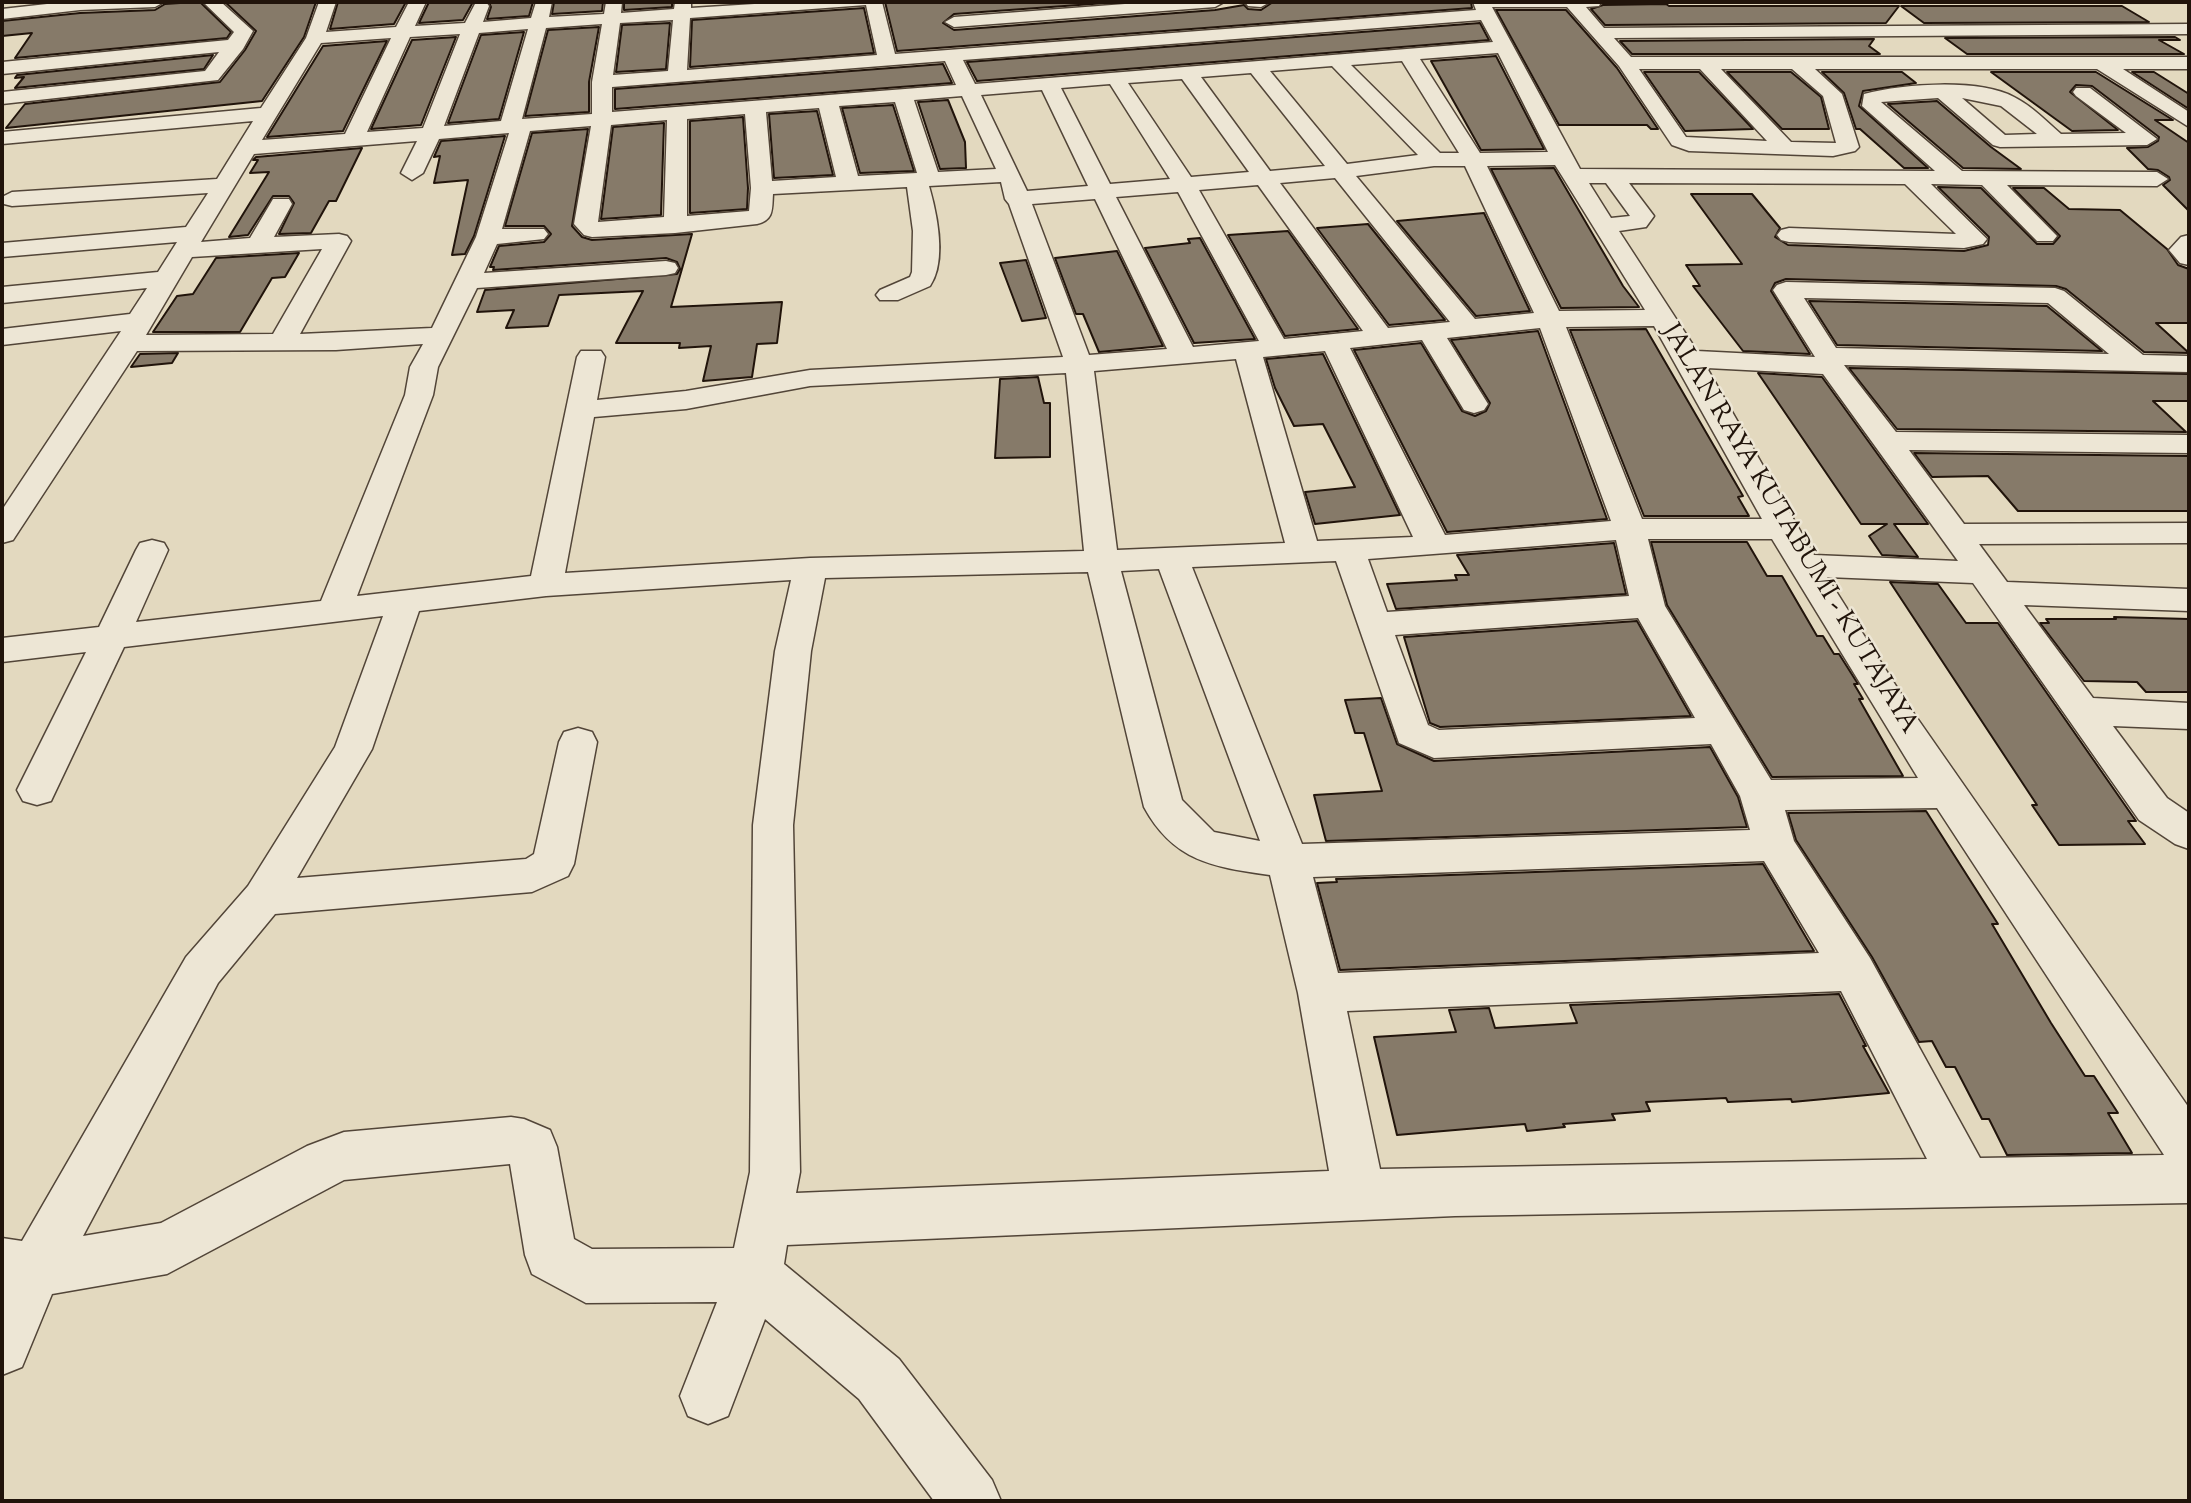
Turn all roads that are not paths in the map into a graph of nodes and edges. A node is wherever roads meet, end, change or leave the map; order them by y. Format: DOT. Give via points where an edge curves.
graph roads {
  1 [pos="108,2"];
  2 [pos="155,2"];
  3 [pos="211,2"];
  4 [pos="327,2"];
  5 [pos="417,2"];
  6 [pos="481,2"];
  7 [pos="544,2"];
  8 [pos="860,2"];
  9 [pos="874,2"];
  10 [pos="945,2"];
  11 [pos="1215,2"];
  12 [pos="1254,2"];
  13 [pos="1261,2"];
  14 [pos="1572,2"];
  15 [pos="1593,2"];
  16 [pos="811,3"];
  17 [pos="745,5"];
  18 [pos="72,6"];
  19 [pos="1484,6"];
  20 [pos="683,7"];
  21 [pos="613,10"];
  22 [pos="2,13"];
  23 [pos="2158,13"];
  24 [pos="233,19"];
  25 [pos="206,22"];
  26 [pos="539,22"];
  27 [pos="954,22"];
  28 [pos="472,28"];
  29 [pos="2189,29"];
  30 [pos="1281,30"];
  31 [pos="401,33"];
  32 [pos="1600,33"];
  33 [pos="747,34"];
  34 [pos="314,38"];
  35 [pos="237,45"];
  36 [pos="1504,47"];
  37 [pos="960,55"];
  38 [pos="1409,57"];
  39 [pos="887,60"];
  40 [pos="1338,62"];
  41 [pos="1796,62"];
  42 [pos="1626,63"];
  43 [pos="1704,63"];
  44 [pos="2103,64"];
  45 [pos="2189,64"];
  46 [pos="821,65"];
  47 [pos="1256,67"];
  48 [pos="2,68"];
  49 [pos="1188,73"];
  50 [pos="677,76"];
  51 [pos="1116,79"];
  52 [pos="601,82"];
  53 [pos="1049,84"];
  54 [pos="967,90"];
  55 [pos="2082,92"];
  56 [pos="902,94"];
  57 [pos="1945,94"];
  58 [pos="2,98"];
  59 [pos="827,100"];
  60 [pos="755,107"];
  61 [pos="677,113"];
  62 [pos="267,114"];
  63 [pos="602,119"];
  64 [pos="2189,121"];
  65 [pos="516,126"];
  66 [pos="431,133"];
  67 [pos="2,138"];
  68 [pos="353,139"];
  69 [pos="2057,141"];
  70 [pos="246,148"];
  71 [pos="1785,148"];
  72 [pos="1472,157"];
  73 [pos="1434,160"];
  74 [pos="1568,167"];
  75 [pos="1343,171"];
  76 [pos="412,173"];
  77 [pos="1613,177"];
  78 [pos="1262,178"];
  79 [pos="1911,178"];
  80 [pos="1956,178"];
  81 [pos="1989,179"];
  82 [pos="2157,179"];
  83 [pos="923,180"];
  84 [pos="849,183"];
  85 [pos="225,184"];
  86 [pos="1185,185"];
  87 [pos="1013,187"];
  88 [pos="762,188"];
  89 [pos="1102,192"];
  90 [pos="12,199"];
  91 [pos="281,204"];
  92 [pos="1606,225"];
  93 [pos="674,226"];
  94 [pos="536,234"];
  95 [pos="1789,235"];
  96 [pos="2045,236"];
  97 [pos="488,237"];
  98 [pos="188,242"];
  99 [pos="2189,242"];
  100 [pos="258,245"];
  101 [pos="2,250"];
  102 [pos="2189,258"];
  103 [pos="666,268"];
  104 [pos="164,279"];
  105 [pos="470,281"];
  106 [pos="2,295"];
  107 [pos="889,295"];
  108 [pos="1550,319"];
  109 [pos="1467,326"];
  110 [pos="1430,331"];
  111 [pos="133,332"];
  112 [pos="442,335"];
  113 [pos="1380,336"];
  114 [pos="2,337"];
  115 [pos="1675,338"];
  116 [pos="282,342"];
  117 [pos="1334,342"];
  118 [pos="1262,349"];
  119 [pos="1183,354"];
  120 [pos="1826,355"];
  121 [pos="591,357"];
  122 [pos="2136,363"];
  123 [pos="1079,364"];
  124 [pos="2189,364"];
  125 [pos="1474,404"];
  126 [pos="582,410"];
  127 [pos="1887,441"];
  128 [pos="2189,444"];
  129 [pos="1630,529"];
  130 [pos="2,533"];
  131 [pos="2189,533"];
  132 [pos="1791,545"];
  133 [pos="1434,546"];
  134 [pos="1348,549"];
  135 [pos="1303,550"];
  136 [pos="152,551"];
  137 [pos="1171,557"];
  138 [pos="1102,561"];
  139 [pos="1975,562"];
  140 [pos="810,568"];
  141 [pos="546,585"];
  142 [pos="2189,600"];
  143 [pos="405,603"];
  144 [pos="1648,606"];
  145 [pos="334,612"];
  146 [pos="1373,625"];
  147 [pos="114,637"];
  148 [pos="2,650"];
  149 [pos="2082,711"];
  150 [pos="2189,716"];
  151 [pos="1722,730"];
  152 [pos="578,742"];
  153 [pos="37,790"];
  154 [pos="1948,793"];
  155 [pos="1760,795"];
  156 [pos="2189,833"];
  157 [pos="1775,845"];
  158 [pos="1288,861"];
  159 [pos="263,898"];
  160 [pos="1854,971"];
  161 [pos="1321,993"];
  162 [pos="2189,1150"];
  163 [pos="2189,1179"];
  164 [pos="1965,1181"];
  165 [pos="1359,1194"];
  166 [pos="766,1220"];
  167 [pos="18,1267"];
  168 [pos="755,1275"];
  169 [pos="2,1347"];
  170 [pos="708,1396"];
  171 [pos="971,1501"];
  1 -- 18 [label="street"];
  2 -- 18 [label="street"];
  3 -- 24 [label="street"];
  4 -- 34 [label="street"];
  5 -- 31 [label="street"];
  6 -- 28 [label="street"];
  7 -- 26 [label="street"];
  8 -- 16 [label="street"];
  9 -- 39 [label="street"];
  10 -- 27 [label="street"];
  11 -- 27 [label="street"];
  12 -- 13 [label="street"];
  12 -- 30 [label="street"];
  14 -- 15 [label="street"];
  14 -- 19 [label="street"];
  14 -- 32 [label="street"];
  16 -- 17 [label="street"];
  16 -- 46 [label="street"];
  17 -- 20 [label="street"];
  17 -- 33 [label="street"];
  18 -- 22 [label="street"];
  19 -- 30 [label="street"];
  19 -- 36 [label="street, JALAN RAYA KUTABUMI - KUTAJAYA"];
  20 -- 21 [label="street"];
  20 -- 50 [label="street"];
  21 -- 26 [label="street"];
  21 -- 52 [label="street"];
  23 -- 29 [label="street"];
  24 -- 25 [label="street"];
  24 -- 35 [label="street" via="244,31"];
  26 -- 28 [label="street"];
  26 -- 65 [label="street"];
  27 -- 37 [label="street"];
  28 -- 31 [label="street"];
  28 -- 66 [label="street"];
  29 -- 32 [label="street"];
  30 -- 37 [label="street"];
  31 -- 34 [label="street"];
  31 -- 68 [label="street"];
  32 -- 42 [label="street"];
  34 -- 62 [label="street"];
  35 -- 48 [label="street"];
  35 -- 58 [label="street" via="215,73 202,78"];
  36 -- 38 [label="street"];
  36 -- 74 [label="street, JALAN RAYA KUTABUMI - KUTAJAYA"];
  37 -- 39 [label="street"];
  37 -- 54 [label="street"];
  38 -- 40 [label="street"];
  38 -- 72 [label="street"];
  39 -- 46 [label="street"];
  40 -- 47 [label="street"];
  40 -- 73 [label="street"];
  41 -- 43 [label="street"];
  41 -- 44 [label="street"];
  41 -- 71 [label="street" via="1832,94 1848,147"];
  42 -- 43 [label="street"];
  42 -- 71 [label="street" via="1679,141"];
  43 -- 71 [label="street"];
  44 -- 45 [label="street"];
  44 -- 64 [label="street"];
  46 -- 50 [label="street" via="750,64"];
  47 -- 49 [label="street"];
  47 -- 75 [label="street"];
  49 -- 51 [label="street"];
  49 -- 78 [label="street"];
  50 -- 52 [label="street"];
  51 -- 53 [label="street"];
  51 -- 86 [label="street"];
  52 -- 63 [label="street"];
  53 -- 54 [label="street"];
  53 -- 89 [label="street"];
  54 -- 56 [label="street"];
  54 -- 87 [label="street"];
  55 -- 69 [label="street" via="2147,139"];
  56 -- 59 [label="street"];
  56 -- 83 [label="street"];
  57 -- 69 [label="street" via="1998,97"];
  57 -- 69 [label="street" via="2000,141"];
  57 -- 80 [label="street" via="1888,93 1871,98 1872,106"];
  59 -- 60 [label="street"];
  59 -- 84 [label="street"];
  60 -- 61 [label="street"];
  60 -- 88 [label="street"];
  61 -- 63 [label="street"];
  61 -- 93 [label="street"];
  62 -- 67 [label="street"];
  62 -- 70 [label="street"];
  63 -- 65 [label="street"];
  63 -- 93 [label="street" via="586,228"];
  65 -- 66 [label="street"];
  65 -- 97 [label="street"];
  66 -- 68 [label="street"];
  66 -- 76 [label="street"];
  68 -- 70 [label="street"];
  70 -- 85 [label="street"];
  72 -- 73 [label="street"];
  72 -- 74 [label="street"];
  72 -- 108 [label="street"];
  73 -- 75 [label="street"];
  74 -- 77 [label="street"];
  74 -- 92 [label="street, JALAN RAYA KUTABUMI - KUTAJAYA"];
  75 -- 78 [label="street"];
  75 -- 109 [label="street"];
  77 -- 79 [label="street"];
  77 -- 92 [label="street" via="1642,216 1638,222"];
  78 -- 86 [label="street"];
  78 -- 113 [label="street"];
  79 -- 80 [label="street"];
  79 -- 95 [label="street" via="1975,239"];
  80 -- 81 [label="street"];
  81 -- 82 [label="street"];
  81 -- 96 [label="street"];
  83 -- 84 [label="street"];
  83 -- 87 [label="street"];
  83 -- 107 [label="street" via="924,274 921,281"];
  84 -- 88 [label="street"];
  85 -- 90 [label="street"];
  85 -- 98 [label="street"];
  86 -- 89 [label="street"];
  86 -- 118 [label="street"];
  87 -- 89 [label="street"];
  87 -- 123 [label="street"];
  88 -- 93 [label="street" via="757,217"];
  89 -- 119 [label="street"];
  91 -- 100 [label="street"];
  92 -- 115 [label="street, JALAN RAYA KUTABUMI - KUTAJAYA"];
  94 -- 97 [label="street"];
  97 -- 105 [label="street"];
  98 -- 100 [label="street"];
  98 -- 101 [label="street"];
  98 -- 104 [label="street"];
  99 -- 102 [label="street" via="2180,250"];
  100 -- 116 [label="street" via="339,241"];
  103 -- 105 [label="street"];
  104 -- 106 [label="street"];
  104 -- 111 [label="street"];
  105 -- 112 [label="street"];
  108 -- 109 [label="street"];
  108 -- 115 [label="street"];
  108 -- 129 [label="street"];
  109 -- 110 [label="street"];
  110 -- 113 [label="street"];
  110 -- 125 [label="street"];
  111 -- 114 [label="street"];
  111 -- 116 [label="street"];
  111 -- 130 [label="street"];
  112 -- 116 [label="street"];
  112 -- 145 [label="street" via="424,367 419,395"];
  113 -- 117 [label="street"];
  115 -- 120 [label="street"];
  115 -- 132 [label="street, JALAN RAYA KUTABUMI - KUTAJAYA"];
  117 -- 118 [label="street"];
  117 -- 133 [label="street"];
  118 -- 119 [label="street"];
  118 -- 135 [label="street"];
  119 -- 123 [label="street"];
  120 -- 122 [label="street"];
  120 -- 122 [label="street" via="1786,290 2055,296"];
  120 -- 127 [label="street"];
  121 -- 126 [label="street"];
  122 -- 124 [label="street"];
  123 -- 126 [label="street" via="810,378 686,400"];
  123 -- 138 [label="street"];
  126 -- 141 [label="street"];
  127 -- 128 [label="street"];
  127 -- 139 [label="street"];
  129 -- 132 [label="street"];
  129 -- 133 [label="street"];
  129 -- 144 [label="street"];
  131 -- 139 [label="street"];
  132 -- 139 [label="street"];
  132 -- 154 [label="street, JALAN RAYA KUTABUMI - KUTAJAYA"];
  133 -- 134 [label="street"];
  134 -- 135 [label="street"];
  134 -- 146 [label="street"];
  135 -- 137 [label="street"];
  136 -- 147 [label="street"];
  137 -- 138 [label="street"];
  137 -- 158 [label="street"];
  138 -- 140 [label="street"];
  138 -- 158 [label="street" via="1166,811 1199,843 1216,851"];
  139 -- 142 [label="street"];
  139 -- 149 [label="street"];
  140 -- 141 [label="street"];
  140 -- 166 [label="street" via="793,651 773,825 775,1172"];
  141 -- 143 [label="street"];
  143 -- 145 [label="street"];
  143 -- 159 [label="street" via="353,749"];
  144 -- 146 [label="street"];
  144 -- 151 [label="street"];
  145 -- 147 [label="street"];
  146 -- 151 [label="street" via="1412,733 1434,744"];
  147 -- 148 [label="street"];
  147 -- 153 [label="street"];
  149 -- 150 [label="street"];
  149 -- 156 [label="street" via="2153,809"];
  151 -- 155 [label="street"];
  152 -- 159 [label="street" via="553,864 544,871"];
  154 -- 155 [label="street"];
  154 -- 162 [label="street, JALAN RAYA KUTABUMI - KUTAJAYA"];
  155 -- 157 [label="street"];
  157 -- 158 [label="street"];
  157 -- 160 [label="street"];
  158 -- 161 [label="street"];
  159 -- 167 [label="street" via="202,970"];
  160 -- 161 [label="street"];
  160 -- 164 [label="street"];
  161 -- 165 [label="street"];
  163 -- 164 [label="street"];
  164 -- 165 [label="street"];
  165 -- 166 [label="street"];
  166 -- 168 [label="street"];
  167 -- 168 [label="street" via="167,1248 344,1156 511,1140 531,1147 551,1255 586,1276"];
  167 -- 169 [label="street"];
  168 -- 170 [label="street"];
  168 -- 171 [label="street" via="879,1379"];
}
